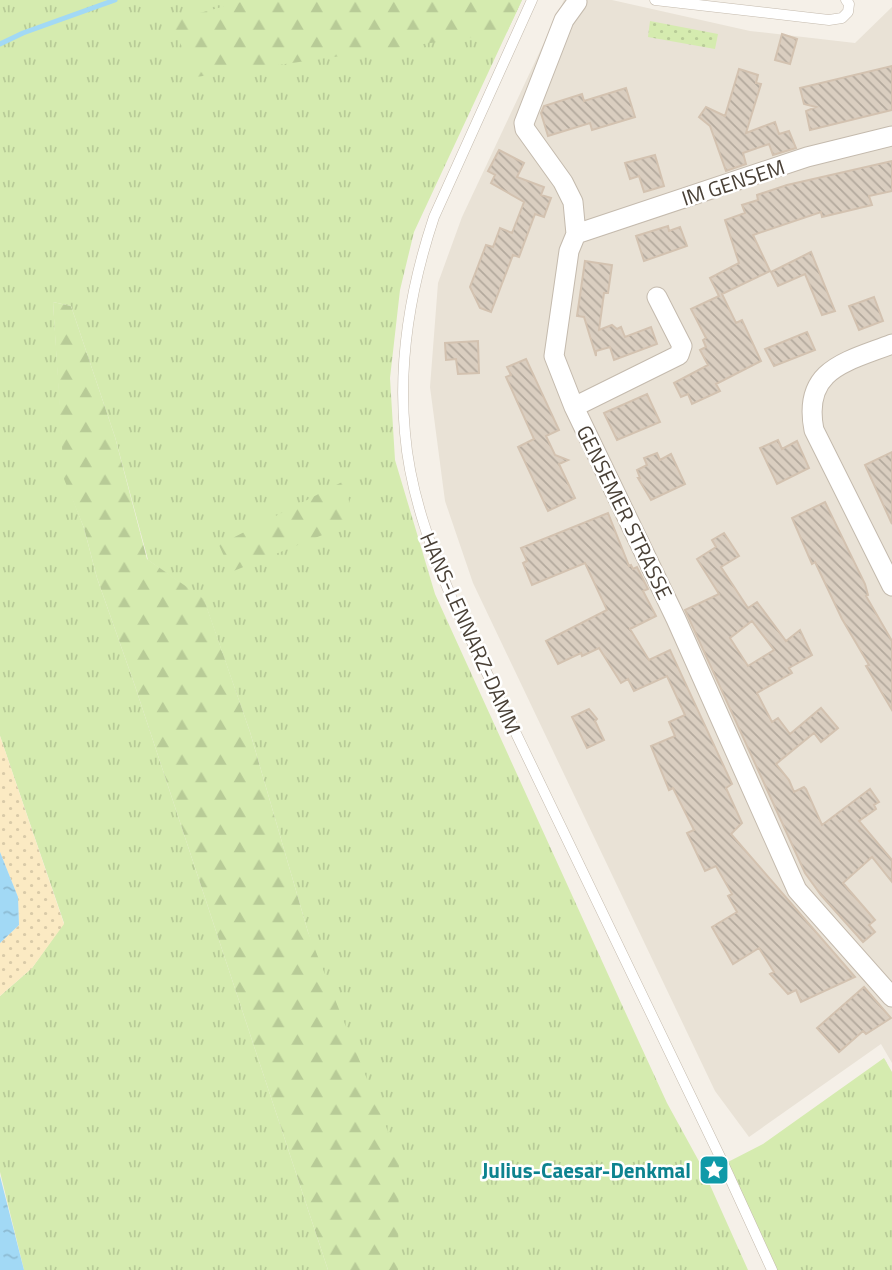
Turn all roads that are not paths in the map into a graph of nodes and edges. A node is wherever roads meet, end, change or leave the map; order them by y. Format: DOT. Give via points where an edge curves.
graph roads {
  1 [pos="532,0"];
  2 [pos="655,0"];
  3 [pos="846,0"];
  4 [pos="579,1"];
  5 [pos="892,136"];
  6 [pos="576,234"];
  7 [pos="657,297"];
  8 [pos="892,344"];
  9 [pos="574,407"];
  10 [pos="892,586"];
  11 [pos="892,997"];
  12 [pos="772,1270"];
  1 -- 12 [label="lane, HANS-LENNARZ-DAMM" via="433,217 422,254 408,317 404,368 405,432 412,479 435,559 457,611"];
  2 -- 3 [label="lane" via="829,20 848,12"];
  4 -- 6 [label="street, GENSEMER STRASSE" via="564,20 524,123 573,202"];
  5 -- 6 [label="street, IM GENSEM" via="807,157"];
  6 -- 9 [label="street, GENSEMER STRASSE" via="569,251 554,356"];
  7 -- 9 [label="street" via="682,345 679,355"];
  8 -- 10 [label="street" via="825,374 810,410 814,430"];
  9 -- 11 [label="street, GENSEMER STRASSE" via="676,619 797,890"];
}
